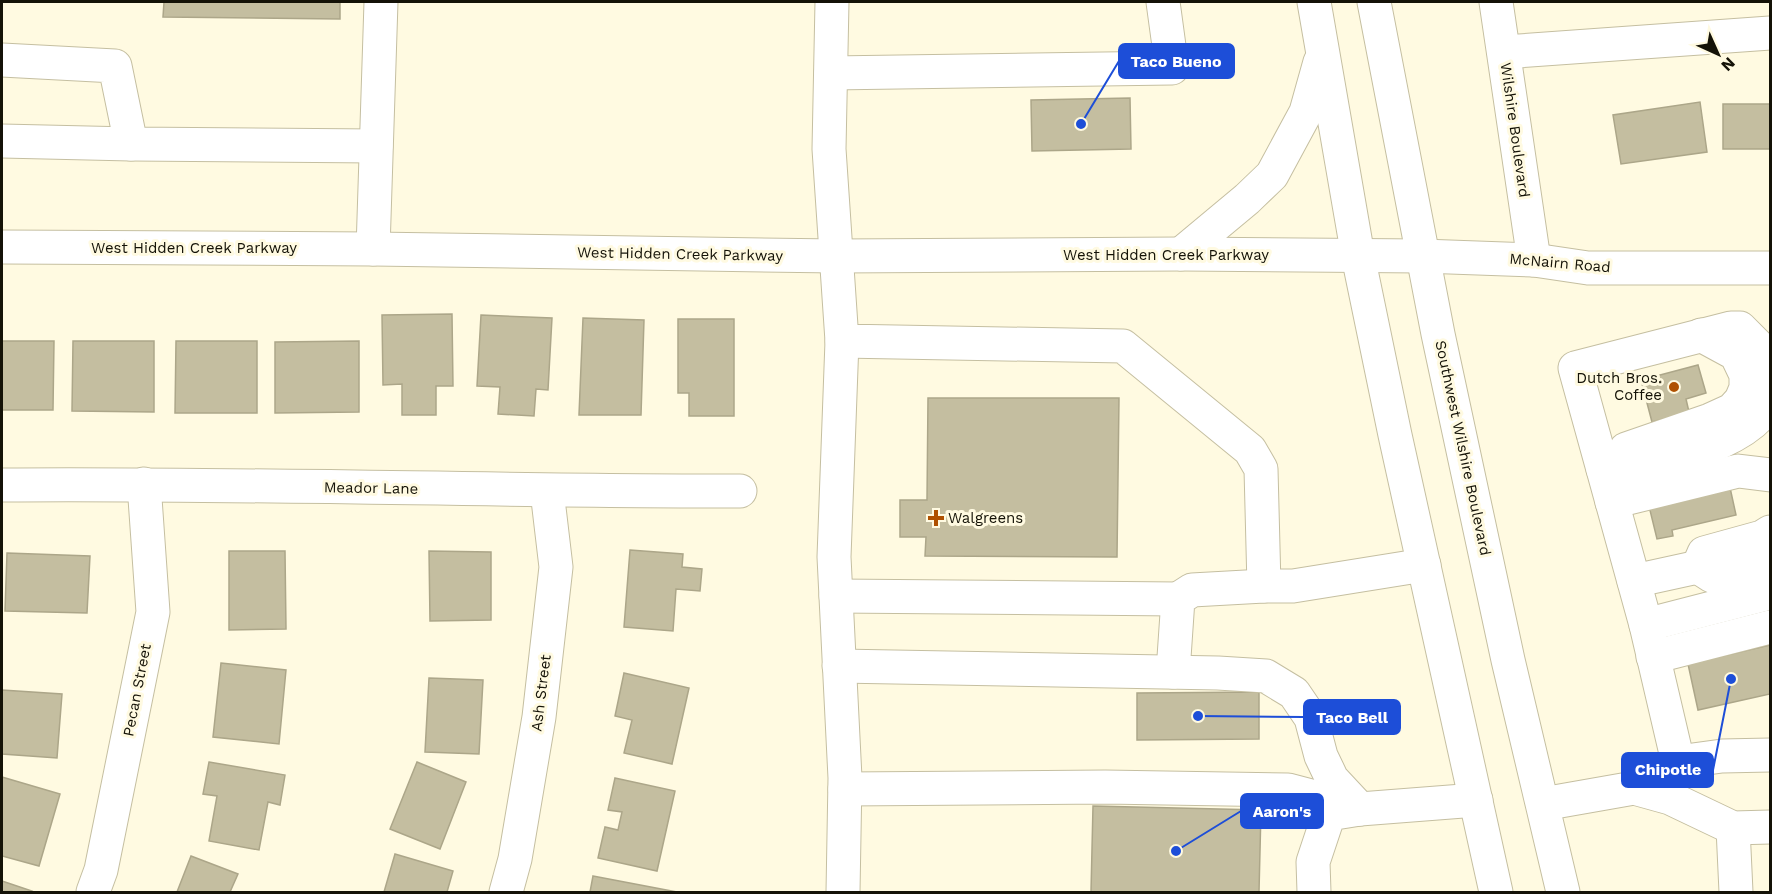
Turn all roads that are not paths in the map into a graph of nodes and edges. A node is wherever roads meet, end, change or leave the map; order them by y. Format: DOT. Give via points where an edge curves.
graph roads {
  1 [pos="381,2"];
  2 [pos="832,2"];
  3 [pos="1162,2"];
  4 [pos="1314,2"];
  5 [pos="1374,2"];
  6 [pos="1496,2"];
  7 [pos="1770,33"];
  8 [pos="1322,51"];
  9 [pos="1504,52"];
  10 [pos="2,60"];
  11 [pos="831,73"];
  12 [pos="2,141"];
  13 [pos="131,144"];
  14 [pos="376,146"];
  15 [pos="2,247"];
  16 [pos="373,249"];
  17 [pos="1181,254"];
  18 [pos="837,256"];
  19 [pos="1358,256"];
  20 [pos="1422,256"];
  21 [pos="1534,260"];
  22 [pos="1770,268"];
  23 [pos="1701,335"];
  24 [pos="842,341"];
  25 [pos="1770,376"];
  26 [pos="1770,388"];
  27 [pos="1612,467"];
  28 [pos="1770,475"];
  29 [pos="144,484"];
  30 [pos="2,485"];
  31 [pos="547,491"];
  32 [pos="740,491"];
  33 [pos="1612,502"];
  34 [pos="1770,532"];
  35 [pos="1770,561"];
  36 [pos="1424,565"];
  37 [pos="1698,567"];
  38 [pos="1634,581"];
  39 [pos="1264,586"];
  40 [pos="1770,593"];
  41 [pos="836,596"];
  42 [pos="1178,599"];
  43 [pos="1646,625"];
  44 [pos="1770,627"];
  45 [pos="1653,657"];
  46 [pos="839,666"];
  47 [pos="1173,672"];
  48 [pos="1770,755"];
  49 [pos="1678,762"];
  50 [pos="1634,788"];
  51 [pos="844,789"];
  52 [pos="1476,800"];
  53 [pos="1543,804"];
  54 [pos="1360,809"];
  55 [pos="1770,827"];
  56 [pos="1733,828"];
  57 [pos="93,892"];
  58 [pos="507,892"];
  59 [pos="843,892"];
  60 [pos="1314,892"];
  61 [pos="1496,892"];
  62 [pos="1563,892"];
  63 [pos="1736,892"];
  1 -- 14 [label="main road"];
  2 -- 11 [label="main road"];
  3 -- 11 [label="main road" via="1172,68"];
  4 -- 8 [label="main road"];
  5 -- 20 [label="main road, Southwest Wilshire Boulevard"];
  6 -- 9 [label="main road, Wilshire Boulevard"];
  7 -- 9 [label="main road"];
  8 -- 17 [label="main road" via="1306,112 1272,175"];
  8 -- 19 [label="main road"];
  9 -- 21 [label="main road, Wilshire Boulevard"];
  10 -- 13 [label="main road" via="115,66"];
  11 -- 18 [label="main road" via="829,150"];
  12 -- 13 [label="main road"];
  13 -- 14 [label="main road"];
  14 -- 16 [label="main road"];
  15 -- 16 [label="main road, West Hidden Creek Parkway"];
  16 -- 18 [label="main road, West Hidden Creek Parkway"];
  17 -- 18 [label="main road, West Hidden Creek Parkway"];
  17 -- 19 [label="main road, West Hidden Creek Parkway"];
  18 -- 24 [label="main road"];
  19 -- 20 [label="main road, West Hidden Creek Parkway"];
  19 -- 36 [label="main road"];
  20 -- 21 [label="main road, McNairn Road"];
  20 -- 53 [label="main road, Southwest Wilshire Boulevard" via="1508,660"];
  21 -- 22 [label="main road, McNairn Road" via="1588,268"];
  23 -- 25 [label="main road" via="1740,328 1764,352"];
  23 -- 27 [label="main road" via="1575,368"];
  23 -- 27 [label="main road" via="1736,354 1746,375 1742,400 1732,410 1710,420 1626,449"];
  24 -- 39 [label="main road" via="1123,346 1256,459 1261,469"];
  24 -- 41 [label="main road"];
  26 -- 27 [label="main road" via="1767,406 1733,437 1635,471"];
  27 -- 33 [label="main road"];
  28 -- 33 [label="main road" via="1738,471"];
  29 -- 30 [label="main road, Meador Lane"];
  29 -- 31 [label="main road, Meador Lane"];
  29 -- 57 [label="main road, Pecan Street" via="153,612 101,870"];
  31 -- 32 [label="main road, Meador Lane"];
  31 -- 58 [label="main road, Ash Street" via="556,567 539,717"];
  33 -- 38 [label="main road"];
  34 -- 37 [label="main road" via="1704,553"];
  35 -- 37 [label="main road" via="1712,576"];
  36 -- 39 [label="main road" via="1293,586"];
  36 -- 52 [label="main road"];
  37 -- 38 [label="main road"];
  38 -- 43 [label="main road"];
  39 -- 42 [label="main road" via="1192,590"];
  40 -- 43 [label="main road"];
  41 -- 42 [label="main road"];
  41 -- 46 [label="main road"];
  42 -- 47 [label="main road"];
  43 -- 45 [label="main road"];
  44 -- 45 [label="main road"];
  45 -- 49 [label="main road"];
  46 -- 47 [label="main road"];
  46 -- 51 [label="main road"];
  47 -- 54 [label="main road" via="1266,676 1294,693 1311,718 1332,779"];
  48 -- 49 [label="main road"];
  49 -- 50 [label="main road"];
  50 -- 53 [label="main road"];
  50 -- 56 [label="main road" via="1670,798"];
  51 -- 54 [label="main road" via="1288,790"];
  51 -- 59 [label="main road"];
  52 -- 54 [label="main road"];
  52 -- 61 [label="main road"];
  53 -- 62 [label="main road, Southwest Wilshire Boulevard"];
  54 -- 60 [label="main road" via="1329,814 1313,862"];
  55 -- 56 [label="main road"];
  56 -- 63 [label="main road"];
}
